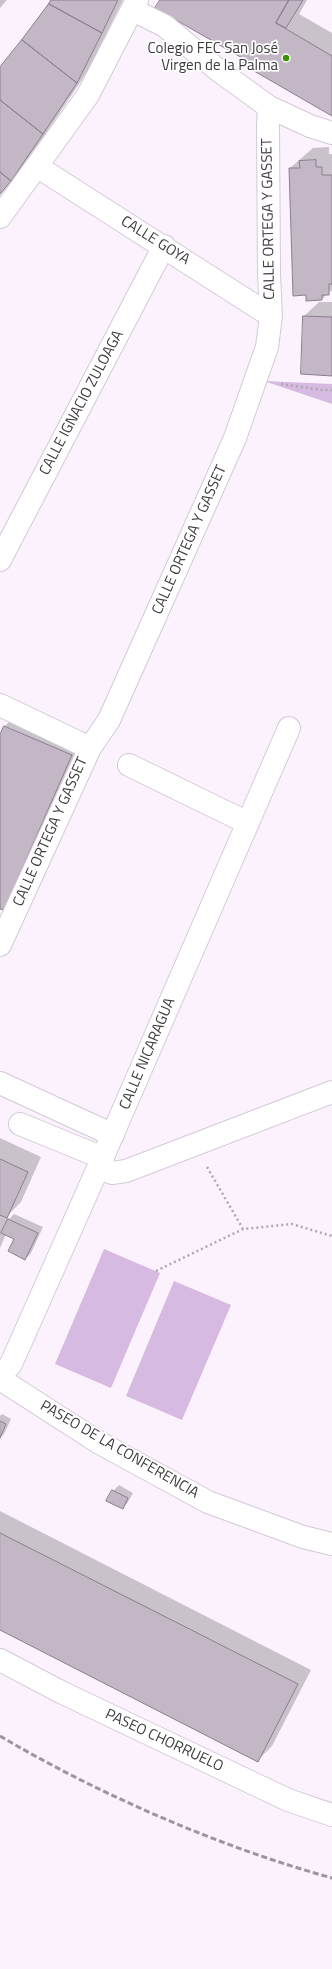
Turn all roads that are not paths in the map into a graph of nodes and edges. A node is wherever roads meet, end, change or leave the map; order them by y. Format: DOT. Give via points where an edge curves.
graph roads {
  1 [pos="135,5"];
  2 [pos="269,107"];
  3 [pos="332,133"];
  4 [pos="38,167"];
  5 [pos="0,217"];
  6 [pos="164,246"];
  7 [pos="271,316"];
  8 [pos="0,560"];
  9 [pos="0,705"];
  10 [pos="289,728"];
  11 [pos="90,748"];
  12 [pos="129,765"];
  13 [pos="248,823"];
  14 [pos="0,945"];
  15 [pos="0,1083"];
  16 [pos="332,1092"];
  17 [pos="20,1124"];
  18 [pos="113,1135"];
  19 [pos="101,1163"];
  20 [pos="0,1378"];
  21 [pos="332,1544"];
  22 [pos="0,1660"];
  23 [pos="332,1815"];
  1 -- 2 [label="street"];
  1 -- 4 [label="street" via="88,96"];
  2 -- 3 [label="street"];
  2 -- 7 [label="street, CALLE ORTEGA Y GASSET" via="268,243"];
  4 -- 5 [label="street"];
  4 -- 6 [label="street, CALLE GOYA"];
  6 -- 7 [label="street, CALLE GOYA"];
  6 -- 8 [label="street, CALLE IGNACIO ZULOAGA"];
  7 -- 11 [label="street, CALLE ORTEGA Y GASSET" via="267,347 235,438 109,720"];
  9 -- 11 [label="street"];
  10 -- 13 [label="street, CALLE NICARAGUA"];
  11 -- 14 [label="street, CALLE ORTEGA Y GASSET"];
  12 -- 13 [label="street"];
  13 -- 18 [label="street, CALLE NICARAGUA"];
  15 -- 18 [label="street"];
  16 -- 19 [label="street" via="126,1171 112,1173"];
  17 -- 19 [label="street"];
  18 -- 19 [label="street, CALLE NICARAGUA"];
  19 -- 20 [label="street, CALLE NICARAGUA" via="11,1364"];
  20 -- 21 [label="street, PASEO DE LA CONFERENCIA" via="98,1442 208,1502 302,1537"];
  22 -- 23 [label="street, PASEO CHORRUELO" via="61,1692 281,1797"];
}
